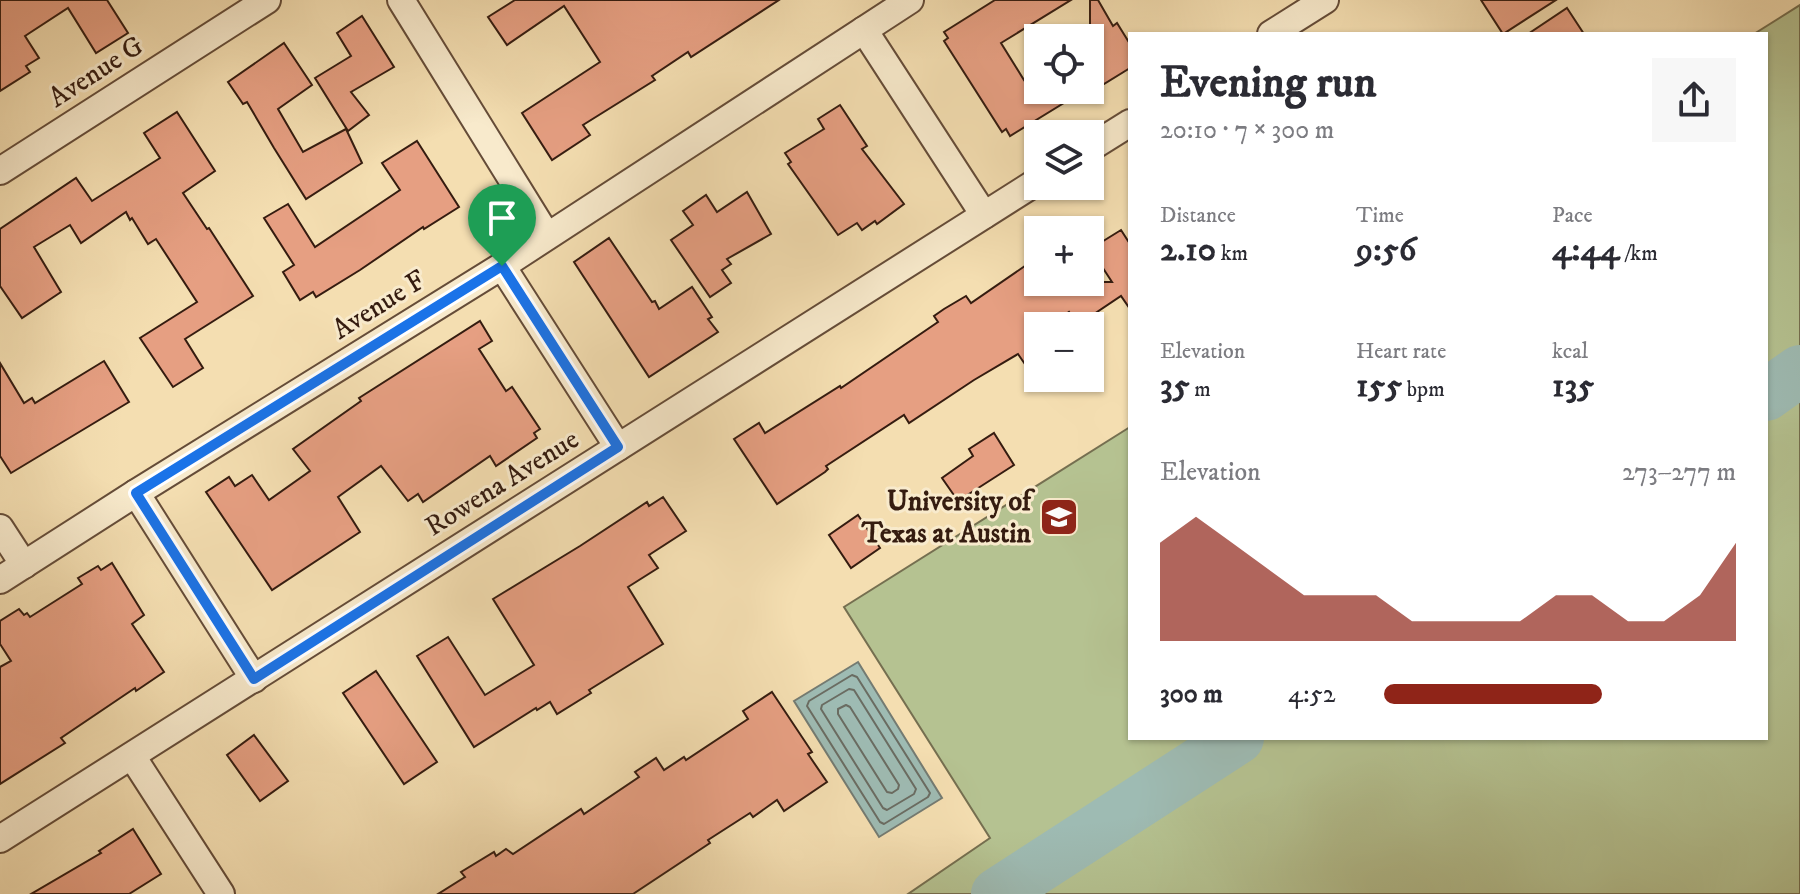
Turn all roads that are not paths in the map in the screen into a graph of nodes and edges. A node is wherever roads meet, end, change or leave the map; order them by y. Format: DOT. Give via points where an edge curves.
graph roads {
  1 [pos="267,0"];
  2 [pos="401,0"];
  3 [pos="910,0"];
  4 [pos="1325,0"];
  5 [pos="864,30"];
  6 [pos="1274,32"];
  7 [pos="1128,124"];
  8 [pos="1104,139"];
  9 [pos="0,171"];
  10 [pos="1024,190"];
  11 [pos="984,215"];
  12 [pos="547,236"];
  13 [pos="502,266"];
  14 [pos="618,447"];
  15 [pos="136,493"];
  16 [pos="0,528"];
  17 [pos="24,565"];
  18 [pos="0,580"];
  19 [pos="254,679"];
  20 [pos="132,756"];
  21 [pos="0,839"];
  22 [pos="221,894"];
  1 -- 9 [label="street, Avenue G"];
  2 -- 12 [label="street"];
  3 -- 5 [label="street, Avenue F"];
  4 -- 6 [label="street"];
  5 -- 11 [label="street"];
  5 -- 12 [label="street, Avenue F"];
  7 -- 8 [label="street"];
  10 -- 11 [label="street, Rowena Avenue"];
  11 -- 14 [label="street, Rowena Avenue"];
  12 -- 13 [label="street, Avenue F"];
  13 -- 14 [label="street"];
  13 -- 15 [label="street, Avenue F"];
  14 -- 19 [label="street, Rowena Avenue"];
  15 -- 17 [label="street, Avenue F"];
  15 -- 19 [label="street"];
  16 -- 17 [label="street"];
  17 -- 18 [label="street, Avenue F"];
  19 -- 20 [label="street, Rowena Avenue"];
  20 -- 21 [label="street, Rowena Avenue"];
  20 -- 22 [label="street"];
}
